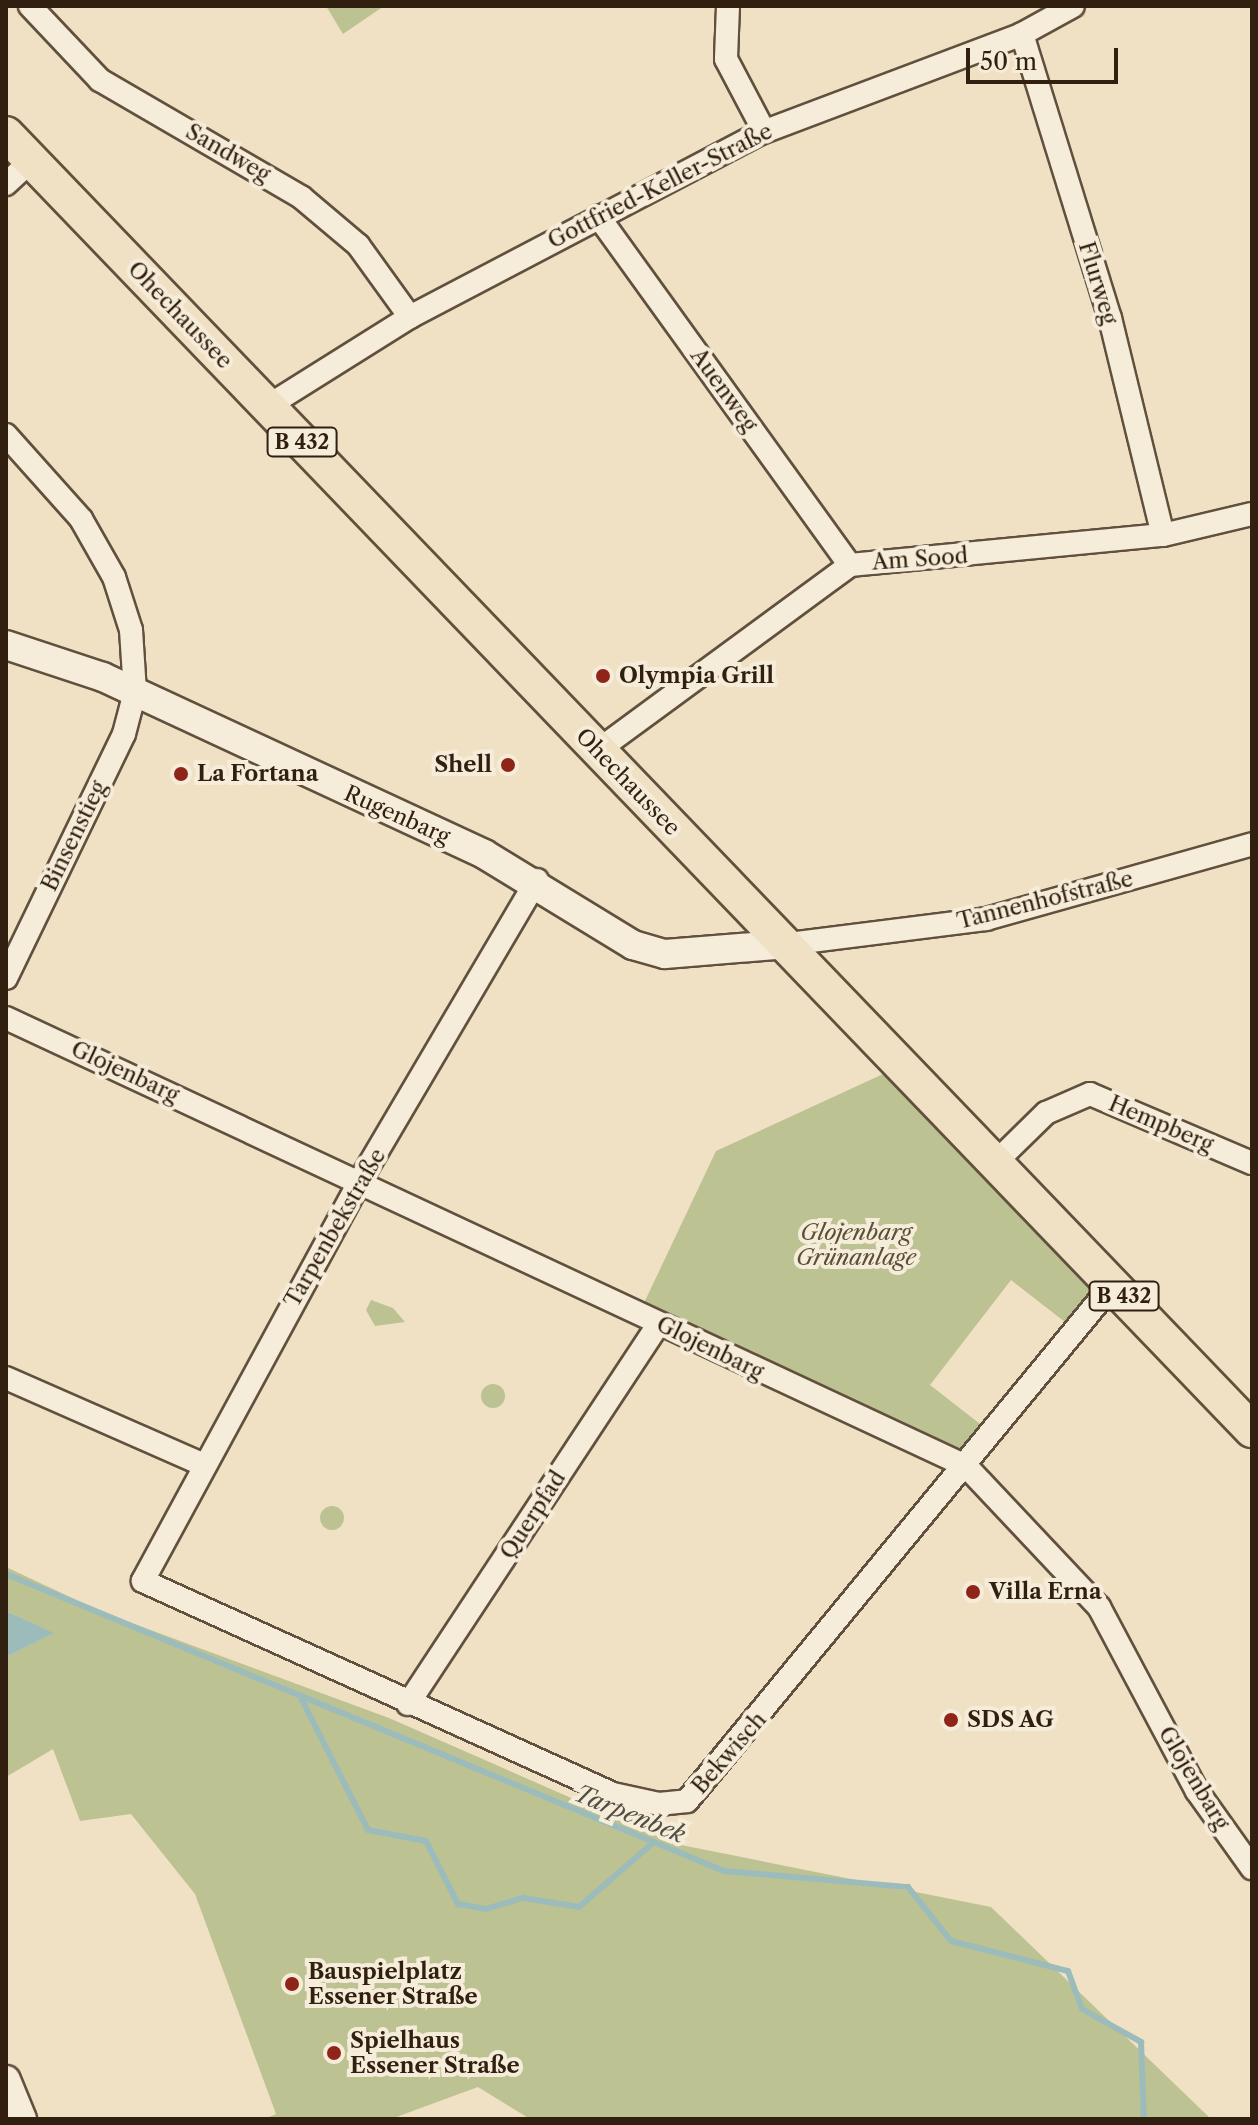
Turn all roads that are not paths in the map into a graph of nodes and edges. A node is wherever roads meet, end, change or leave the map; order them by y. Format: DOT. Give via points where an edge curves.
graph roads {
  1 [pos="30,6"];
  2 [pos="728,6"];
  3 [pos="1073,6"];
  4 [pos="1022,34"];
  5 [pos="764,131"];
  6 [pos="6,134"];
  7 [pos="32,160"];
  8 [pos="6,184"];
  9 [pos="598,216"];
  10 [pos="410,317"];
  11 [pos="268,406"];
  12 [pos="6,435"];
  13 [pos="1252,514"];
  14 [pos="1163,535"];
  15 [pos="850,565"];
  16 [pos="6,645"];
  17 [pos="135,692"];
  18 [pos="597,751"];
  19 [pos="1252,844"];
  20 [pos="537,880"];
  21 [pos="788,944"];
  22 [pos="6,978"];
  23 [pos="6,1018"];
  24 [pos="997,1161"];
  25 [pos="1252,1163"];
  26 [pos="360,1181"];
  27 [pos="1113,1284"];
  28 [pos="657,1327"];
  29 [pos="6,1378"];
  30 [pos="1252,1430"];
  31 [pos="204,1465"];
  32 [pos="966,1466"];
  33 [pos="143,1581"];
  34 [pos="408,1704"];
  35 [pos="1252,1868"];
  36 [pos="6,2080"];
  37 [pos="22,2119"];
  1 -- 10 [label="street, Sandweg" via="100,80 301,197 358,245"];
  2 -- 5 [label="street" via="726,59"];
  3 -- 4 [label="street, Gottfried-Keller-Straße"];
  4 -- 5 [label="street, Gottfried-Keller-Straße"];
  4 -- 14 [label="street, Flurweg" via="1110,318"];
  5 -- 9 [label="street, Gottfried-Keller-Straße"];
  6 -- 7 [label="main road, Ohechaussee / B 432"];
  7 -- 8 [label="street"];
  7 -- 11 [label="main road, Ohechaussee / B 432"];
  9 -- 10 [label="street, Gottfried-Keller-Straße"];
  9 -- 15 [label="street, Auenweg"];
  10 -- 11 [label="street, Gottfried-Keller-Straße"];
  11 -- 18 [label="main road, Ohechaussee / B 432"];
  12 -- 17 [label="street, Binsenstieg" via="81,519 114,577 131,630"];
  13 -- 14 [label="street, Am Sood"];
  14 -- 15 [label="street, Am Sood"];
  15 -- 18 [label="street, Am Sood"];
  16 -- 17 [label="street, Rugenbarg"];
  17 -- 20 [label="street, Rugenbarg"];
  17 -- 22 [label="street, Binsenstieg" via="124,734"];
  18 -- 21 [label="main road, Ohechaussee / B 432"];
  19 -- 21 [label="street, Tannenhofstraße" via="986,919"];
  20 -- 21 [label="street, Rugenbarg" via="602,930 665,954"];
  20 -- 26 [label="street, Tarpenbekstraße"];
  21 -- 24 [label="main road, Ohechaussee / B 432"];
  23 -- 26 [label="street, Glojenbarg"];
  24 -- 25 [label="street, Hempberg" via="1046,1113 1090,1094"];
  24 -- 27 [label="main road, Ohechaussee / B 432"];
  26 -- 28 [label="street, Glojenbarg" via="638,1308"];
  26 -- 31 [label="street, Tarpenbekstraße"];
  27 -- 30 [label="main road, Ohechaussee / B 432"];
  27 -- 32 [label="street, Bekwisch"];
  28 -- 32 [label="street, Glojenbarg"];
  28 -- 34 [label="street, Querpfad"];
  29 -- 31 [label="street"];
  31 -- 33 [label="street, Tarpenbekstraße"];
  32 -- 34 [label="street, Bekwisch" via="687,1801 659,1804 613,1794"];
  32 -- 35 [label="street, Glojenbarg" via="1099,1607 1197,1791"];
  33 -- 34 [label="street, Bekwisch"];
  36 -- 37 [label="street"];
}
